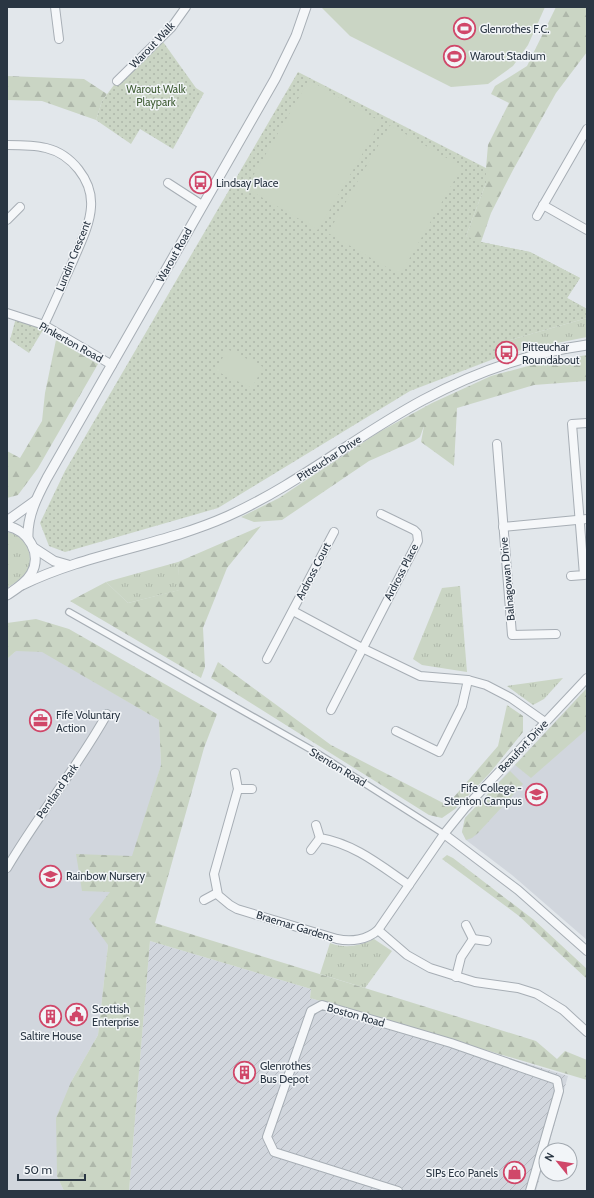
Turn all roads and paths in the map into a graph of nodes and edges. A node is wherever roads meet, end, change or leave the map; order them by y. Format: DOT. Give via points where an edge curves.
graph roads {
  1 [pos="55,7"];
  2 [pos="186,7"];
  3 [pos="306,7"];
  4 [pos="59,40"];
  5 [pos="117,81"];
  6 [pos="587,129"];
  7 [pos="7,145"];
  8 [pos="168,184"];
  9 [pos="202,205"];
  10 [pos="543,205"];
  11 [pos="20,207"];
  12 [pos="537,216"];
  13 [pos="7,220"];
  14 [pos="587,230"];
  15 [pos="7,313"];
  16 [pos="44,325"];
  17 [pos="587,345"];
  18 [pos="112,365"];
  19 [pos="587,423"];
  20 [pos="497,444"];
  21 [pos="35,501"];
  22 [pos="381,514"];
  23 [pos="584,519"];
  24 [pos="7,521"];
  25 [pos="7,526"];
  26 [pos="503,527"];
  27 [pos="334,532"];
  28 [pos="28,538"];
  29 [pos="34,548"];
  30 [pos="68,565"];
  31 [pos="571,576"];
  32 [pos="22,585"];
  33 [pos="7,595"];
  34 [pos="293,611"];
  35 [pos="69,612"];
  36 [pos="556,634"];
  37 [pos="362,648"];
  38 [pos="267,659"];
  39 [pos="587,678"];
  40 [pos="468,680"];
  41 [pos="331,710"];
  42 [pos="107,714"];
  43 [pos="545,722"];
  44 [pos="396,732"];
  45 [pos="235,773"];
  46 [pos="238,789"];
  47 [pos="252,789"];
  48 [pos="316,825"];
  49 [pos="444,834"];
  50 [pos="320,838"];
  51 [pos="310,850"];
  52 [pos="7,868"];
  53 [pos="409,885"];
  54 [pos="217,893"];
  55 [pos="204,900"];
  56 [pos="466,925"];
  57 [pos="378,930"];
  58 [pos="473,939"];
  59 [pos="487,942"];
  60 [pos="587,951"];
  61 [pos="456,976"];
  62 [pos="587,1032"];
  63 [pos="398,1191"];
  64 [pos="530,1191"];
  1 -- 4 [label="street"];
  2 -- 5 [label="street, Warout Walk" via="166,33"];
  3 -- 9 [label="street, Warout Road" via="296,36 275,79"];
  6 -- 10 [label="street"];
  7 -- 16 [label="street, Lundin Crescent" via="47,148 64,156 78,168 90,196 91,207 86,227"];
  8 -- 9 [label="street"];
  9 -- 18 [label="street, Warout Road"];
  10 -- 12 [label="street"];
  10 -- 14 [label="street"];
  11 -- 13 [label="street"];
  15 -- 16 [label="street, Pinkerton Road"];
  16 -- 18 [label="street, Pinkerton Road"];
  17 -- 30 [label="street, Pitteuchar Drive" via="518,359 481,372 423,400 297,479 226,517 181,534"];
  18 -- 21 [label="street, Warout Road"];
  19 -- 23 [label="street" via="572,424"];
  20 -- 26 [label="street, Balnagowan Drive"];
  21 -- 24 [label="street"];
  21 -- 28 [label="street" via="28,527"];
  22 -- 37 [label="street, Ardross Place" via="414,530 418,537"];
  23 -- 26 [label="street, Balnagowan Drive"];
  23 -- 31 [label="street" via="584,575"];
  25 -- 28 [label="street" via="18,529"];
  26 -- 36 [label="street, Balnagowan Drive" via="512,635"];
  27 -- 34 [label="street, Ardross Court"];
  28 -- 29 [label="street"];
  29 -- 30 [label="street" via="54,561"];
  29 -- 32 [label="street" via="34,569"];
  30 -- 32 [label="street, Pitteuchar Drive"];
  32 -- 33 [label="street"];
  34 -- 37 [label="street"];
  34 -- 38 [label="street"];
  35 -- 49 [label="street, Stenton Road" via="324,758"];
  37 -- 40 [label="street" via="420,676"];
  37 -- 41 [label="street, Ardross Place"];
  39 -- 43 [label="street, Beaufort Drive"];
  40 -- 43 [label="street" via="500,691"];
  40 -- 44 [label="street" via="462,706 439,752"];
  42 -- 52 [label="street, Pentland Park"];
  43 -- 49 [label="street, Beaufort Drive"];
  45 -- 46 [label="street"];
  46 -- 47 [label="street"];
  46 -- 54 [label="street" via="216,864 214,874"];
  48 -- 50 [label="street"];
  49 -- 53 [label="street, Braemar Gardens"];
  49 -- 60 [label="street, Stenton Road" via="518,890"];
  50 -- 51 [label="street"];
  50 -- 53 [label="street" via="333,840 354,849"];
  53 -- 57 [label="street, Braemar Gardens"];
  54 -- 55 [label="street"];
  54 -- 57 [label="street, Braemar Gardens" via="237,909 337,939 346,941 365,938"];
  56 -- 58 [label="street"];
  57 -- 61 [label="street" via="417,963"];
  58 -- 59 [label="street"];
  58 -- 61 [label="street" via="461,957"];
  61 -- 62 [label="street" via="537,994 563,1010"];
  63 -- 64 [label="street, Boston Road" via="274,1152 267,1137 311,1011 322,1005 451,1043 557,1080 559,1091"];
}
